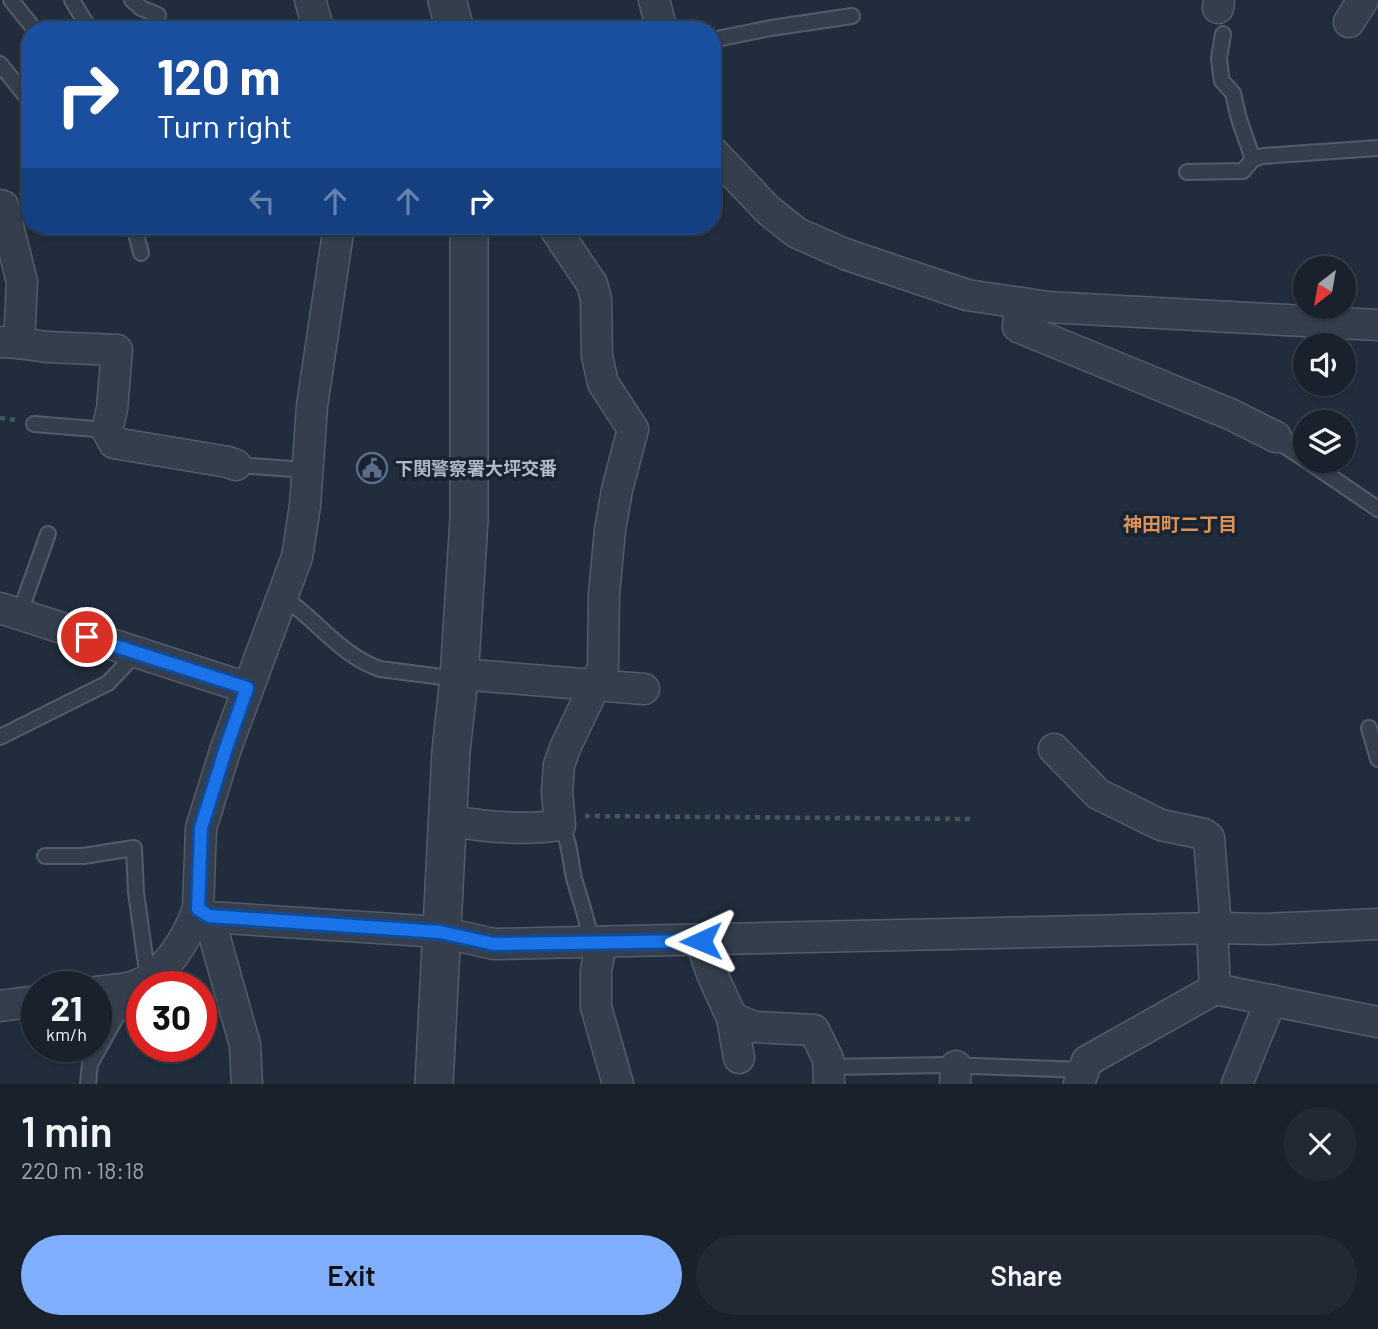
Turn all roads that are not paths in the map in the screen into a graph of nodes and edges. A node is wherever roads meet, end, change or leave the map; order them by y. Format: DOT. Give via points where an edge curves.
graph roads {
  1 [pos="11,0"];
  2 [pos="72,0"];
  3 [pos="132,0"];
  4 [pos="447,0"];
  5 [pos="654,0"];
  6 [pos="1220,14"];
  7 [pos="158,15"];
  8 [pos="852,16"];
  9 [pos="28,21"];
  10 [pos="85,21"];
  11 [pos="453,21"];
  12 [pos="660,21"];
  13 [pos="721,38"];
  14 [pos="0,64"];
  15 [pos="21,90"];
  16 [pos="1378,148"];
  17 [pos="1253,159"];
  18 [pos="721,160"];
  19 [pos="1187,172"];
  20 [pos="0,205"];
  21 [pos="136,235"];
  22 [pos="339,235"];
  23 [pos="469,235"];
  24 [pos="559,235"];
  25 [pos="141,253"];
  26 [pos="1020,303"];
  27 [pos="1378,325"];
  28 [pos="9,343"];
  29 [pos="34,424"];
  30 [pos="107,430"];
  31 [pos="1276,437"];
  32 [pos="1293,452"];
  33 [pos="236,466"];
  34 [pos="307,470"];
  35 [pos="1325,473"];
  36 [pos="1378,509"];
  37 [pos="48,534"];
  38 [pos="283,597"];
  39 [pos="11,612"];
  40 [pos="131,652"];
  41 [pos="459,677"];
  42 [pos="594,685"];
  43 [pos="247,688"];
  44 [pos="644,689"];
  45 [pos="1369,728"];
  46 [pos="0,737"];
  47 [pos="1054,748"];
  48 [pos="1378,759"];
  49 [pos="447,820"];
  50 [pos="560,820"];
  51 [pos="45,856"];
  52 [pos="203,913"];
  53 [pos="1378,924"];
  54 [pos="1214,928"];
  55 [pos="440,932"];
  56 [pos="701,941"];
  57 [pos="596,943"];
  58 [pos="122,987"];
  59 [pos="1215,989"];
  60 [pos="1270,1000"];
  61 [pos="21,1003"];
  62 [pos="0,1006"];
  63 [pos="732,1018"];
  64 [pos="1378,1022"];
  65 [pos="739,1058"];
  66 [pos="956,1075"];
  67 [pos="829,1076"];
  68 [pos="1081,1077"];
  69 [pos="88,1084"];
  70 [pos="247,1084"];
  71 [pos="434,1084"];
  72 [pos="618,1084"];
  73 [pos="1237,1084"];
  1 -- 9 [label="lane"];
  2 -- 10 [label="lane"];
  3 -- 7 [label="lane"];
  4 -- 11 [label="street"];
  5 -- 12 [label="street"];
  6 -- 17 [label="lane" via="1222,81 1233,93"];
  8 -- 13 [label="lane"];
  14 -- 15 [label="lane"];
  16 -- 17 [label="lane"];
  17 -- 19 [label="lane" via="1243,171"];
  18 -- 26 [label="street" via="797,233 967,295"];
  20 -- 28 [label="street" via="22,282"];
  21 -- 25 [label="lane"];
  22 -- 34 [label="street" via="312,406"];
  23 -- 41 [label="street" via="469,519"];
  24 -- 42 [label="street" via="592,284 603,383 633,429 610,530 603,668"];
  26 -- 27 [label="street"];
  26 -- 31 [label="street" via="1018,327"];
  28 -- 30 [label="street" via="117,350"];
  29 -- 30 [label="lane"];
  30 -- 33 [label="street" via="114,443"];
  31 -- 32 [label="lane"];
  33 -- 34 [label="lane"];
  34 -- 38 [label="street" via="297,557"];
  35 -- 36 [label="lane"];
  37 -- 39 [label="lane" via="24,601"];
  38 -- 41 [label="lane" via="343,649 368,664"];
  38 -- 43 [label="street"];
  39 -- 40 [label="street"];
  40 -- 43 [label="street"];
  40 -- 46 [label="lane" via="108,683"];
  41 -- 42 [label="street"];
  41 -- 49 [label="street"];
  42 -- 44 [label="street"];
  42 -- 50 [label="street" via="559,765"];
  43 -- 52 [label="street" via="201,828"];
  45 -- 48 [label="lane"];
  47 -- 54 [label="street" via="1098,794 1161,825 1209,838"];
  49 -- 50 [label="street" via="481,827 541,828"];
  49 -- 55 [label="street"];
  50 -- 57 [label="lane"];
  51 -- 58 [label="lane" via="134,848 136,892"];
  52 -- 55 [label="street"];
  52 -- 58 [label="street" via="170,958"];
  52 -- 70 [label="street" via="226,970 245,1045"];
  53 -- 54 [label="street"];
  54 -- 56 [label="street"];
  54 -- 59 [label="street"];
  55 -- 57 [label="street" via="494,944"];
  55 -- 71 [label="street"];
  56 -- 57 [label="street"];
  56 -- 63 [label="street"];
  57 -- 72 [label="street" via="596,1007"];
  58 -- 69 [label="lane" via="119,1012 90,1064"];
  59 -- 60 [label="street"];
  59 -- 68 [label="street" via="1087,1061"];
  60 -- 64 [label="street"];
  60 -- 73 [label="street"];
  61 -- 62 [label="street"];
  63 -- 65 [label="street"];
  63 -- 67 [label="street" via="755,1027 814,1030 828,1059"];
  66 -- 67 [label="lane"];
  66 -- 68 [label="lane"];
}
